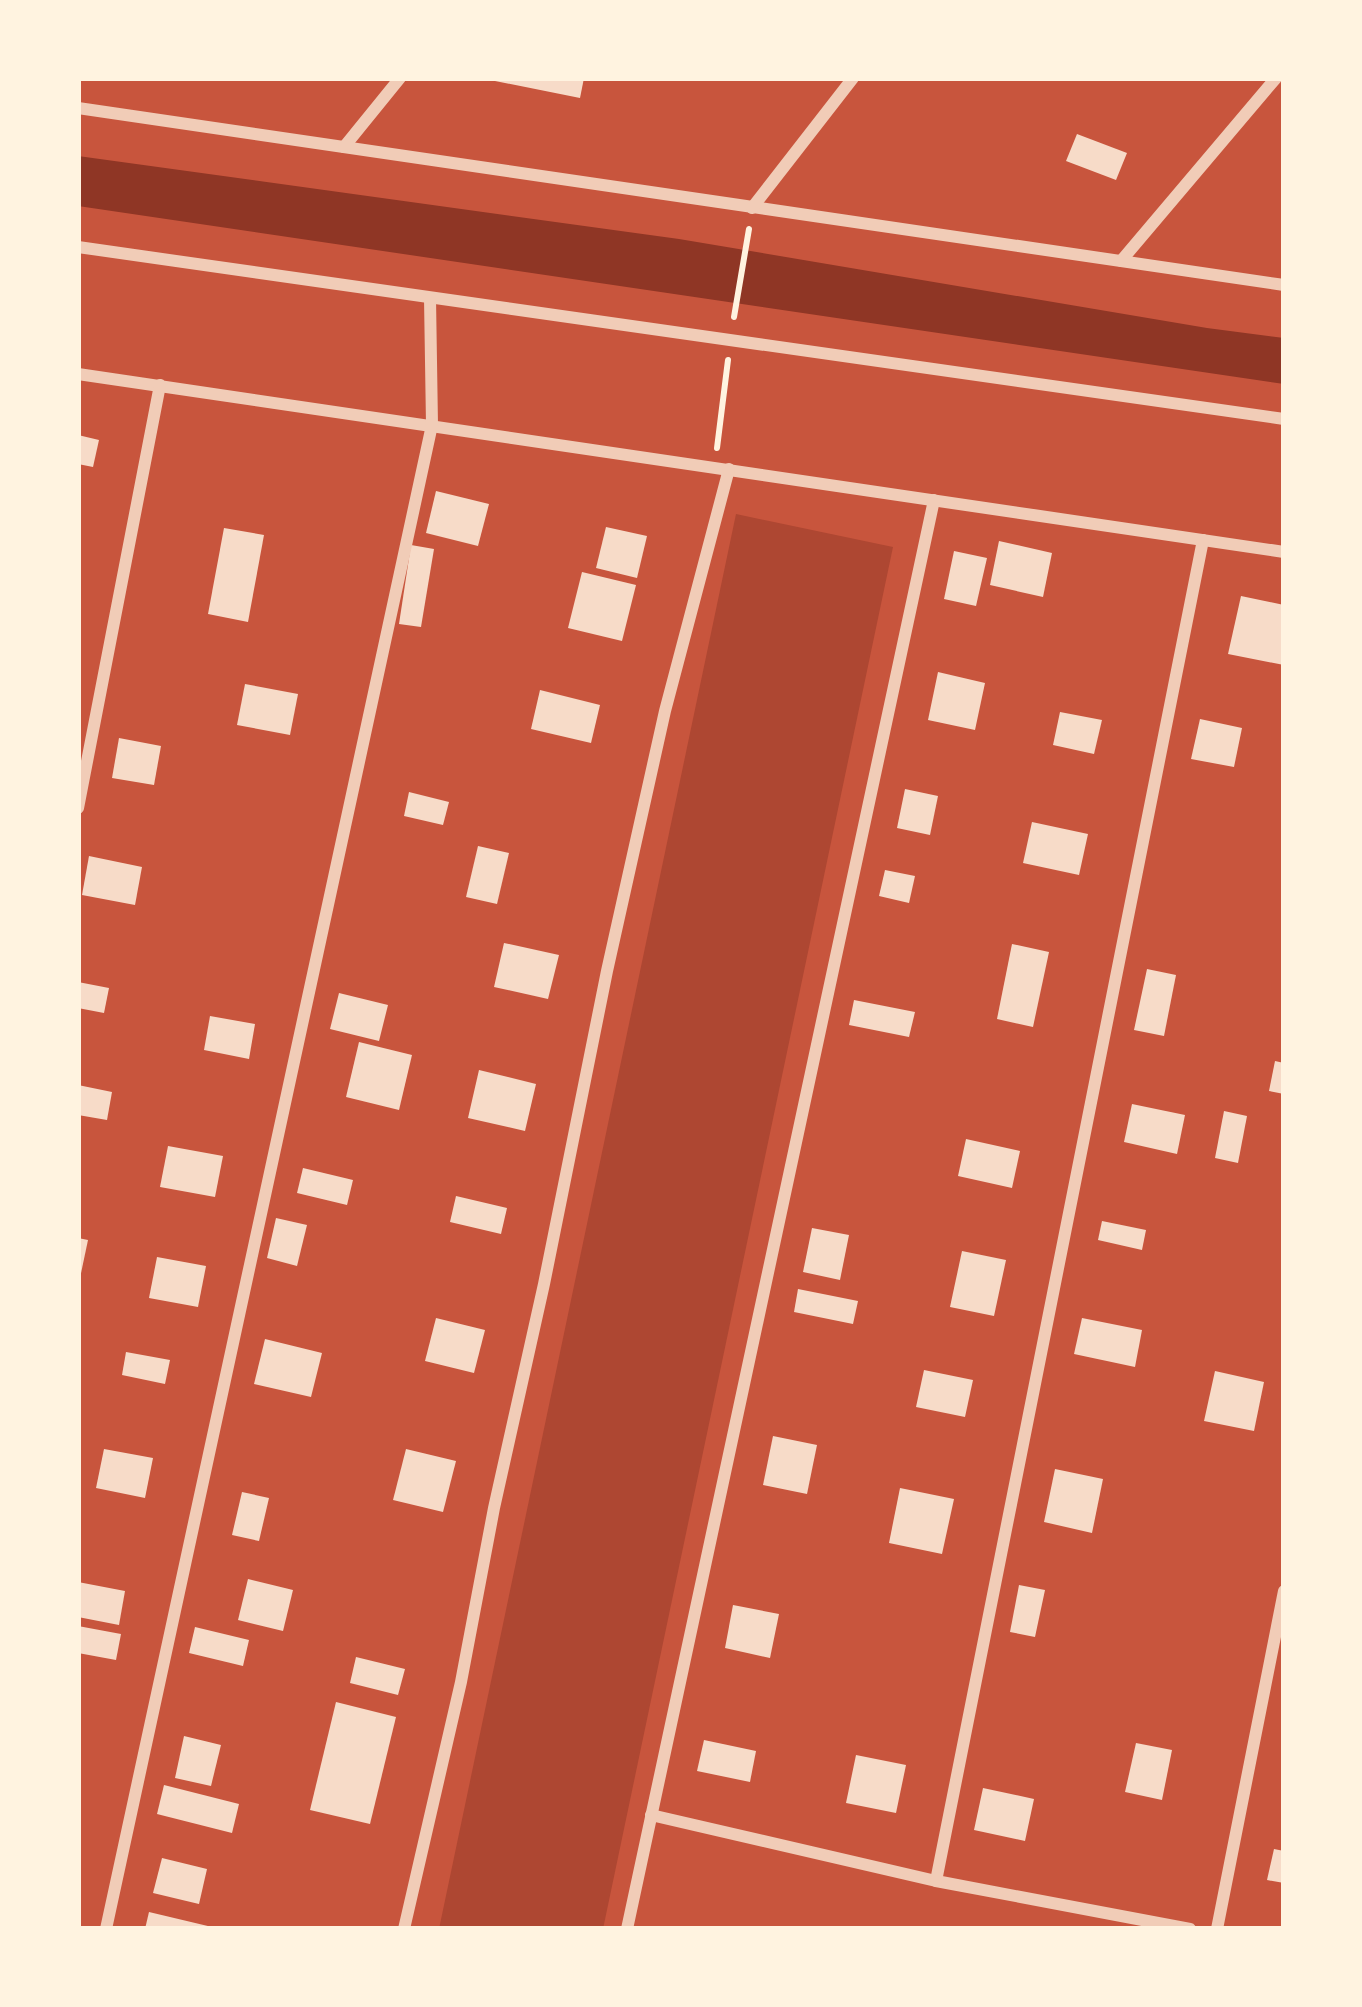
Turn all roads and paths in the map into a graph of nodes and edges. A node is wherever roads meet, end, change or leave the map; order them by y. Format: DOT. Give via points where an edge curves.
graph roads {
  1 [pos="400,78"];
  2 [pos="853,78"];
  3 [pos="1276,78"];
  4 [pos="78,108"];
  5 [pos="344,147"];
  6 [pos="752,208"];
  7 [pos="747,244"];
  8 [pos="78,247"];
  9 [pos="1121,261"];
  10 [pos="1284,284"];
  11 [pos="430,298"];
  12 [pos="731,342"];
  13 [pos="78,374"];
  14 [pos="160,386"];
  15 [pos="1284,419"];
  16 [pos="432,425"];
  17 [pos="722,469"];
  18 [pos="934,500"];
  19 [pos="1203,539"];
  20 [pos="1284,552"];
  21 [pos="78,808"];
  22 [pos="1284,1591"];
  23 [pos="651,1815"];
  24 [pos="936,1881"];
  25 [pos="106,1929"];
  26 [pos="404,1929"];
  27 [pos="627,1929"];
  28 [pos="1190,1929"];
  29 [pos="1217,1929"];
  1 -- 5 [label="street"];
  2 -- 6 [label="street"];
  3 -- 9 [label="street"];
  4 -- 5 [label="street"];
  5 -- 6 [label="street"];
  6 -- 9 [label="street"];
  7 -- 12 [label="path"];
  8 -- 11 [label="street"];
  9 -- 10 [label="street"];
  11 -- 12 [label="street"];
  11 -- 16 [label="street"];
  12 -- 15 [label="street"];
  12 -- 17 [label="path"];
  13 -- 14 [label="street"];
  14 -- 16 [label="street"];
  14 -- 21 [label="street"];
  16 -- 17 [label="street"];
  16 -- 25 [label="street"];
  17 -- 18 [label="street"];
  17 -- 26 [label="street"];
  18 -- 19 [label="street"];
  18 -- 23 [label="street"];
  19 -- 20 [label="street"];
  19 -- 24 [label="street"];
  22 -- 29 [label="street"];
  23 -- 24 [label="street"];
  23 -- 27 [label="street"];
  24 -- 28 [label="street"];
}
